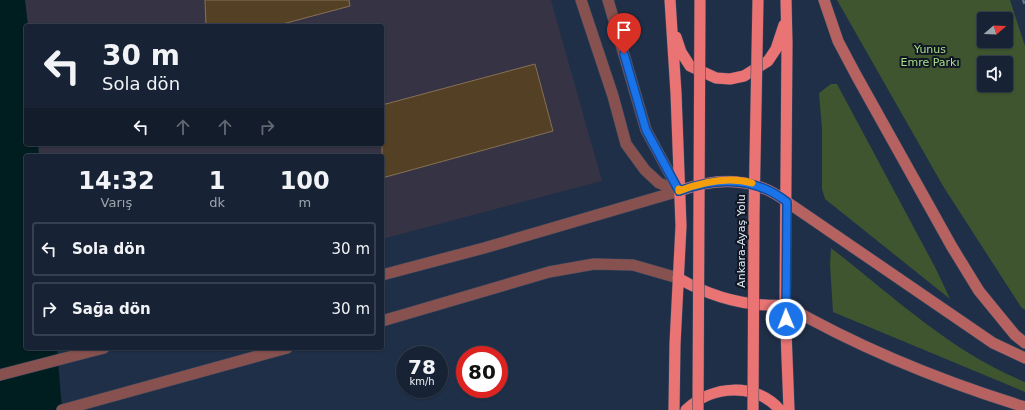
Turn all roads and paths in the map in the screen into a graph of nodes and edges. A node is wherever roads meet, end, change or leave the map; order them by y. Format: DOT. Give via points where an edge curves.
graph roads {
  1 [pos="581,0"];
  2 [pos="608,0"];
  3 [pos="670,0"];
  4 [pos="700,0"];
  5 [pos="758,0"];
  6 [pos="824,0"];
  7 [pos="1023,0"];
  8 [pos="786,5"];
  9 [pos="1025,6"];
  10 [pos="671,19"];
  11 [pos="679,191"];
  12 [pos="787,202"];
  13 [pos="384,274"];
  14 [pos="678,278"];
  15 [pos="785,305"];
  16 [pos="384,319"];
  17 [pos="1025,344"];
  18 [pos="96,350"];
  19 [pos="280,350"];
  20 [pos="1025,358"];
  21 [pos="0,376"];
  22 [pos="1025,407"];
  23 [pos="62,410"];
  24 [pos="674,410"];
  25 [pos="686,410"];
  26 [pos="698,410"];
  27 [pos="753,410"];
  28 [pos="780,410"];
  29 [pos="789,410"];
  1 -- 11 [label="street" via="626,144 645,170 659,183"];
  2 -- 11 [label="street" via="646,130"];
  3 -- 10 [label="highway"];
  4 -- 26 [label="highway, bridge"];
  5 -- 27 [label="highway, Ankara-Ayaş Yolu, bridge"];
  6 -- 17 [label="main road" via="838,41 952,247 979,291"];
  7 -- 9 [label="path"];
  8 -- 10 [label="highway" via="781,35 768,61 744,76 730,79 716,78 690,66 681,52"];
  8 -- 12 [label="highway"];
  10 -- 11 [label="highway"];
  11 -- 12 [label="highway" via="710,182 737,180 758,185"];
  11 -- 13 [label="street"];
  11 -- 14 [label="highway" via="681,226"];
  12 -- 15 [label="highway"];
  12 -- 20 [label="main road" via="993,343"];
  14 -- 15 [label="highway" via="706,292 736,302"];
  14 -- 16 [label="street" via="633,265 594,264 550,272"];
  14 -- 24 [label="highway"];
  15 -- 22 [label="main road" via="826,329 974,391"];
  15 -- 29 [label="highway"];
  18 -- 21 [label="street"];
  19 -- 23 [label="street"];
  25 -- 28 [label="highway" via="700,398 719,391 739,389 759,394"];
}
